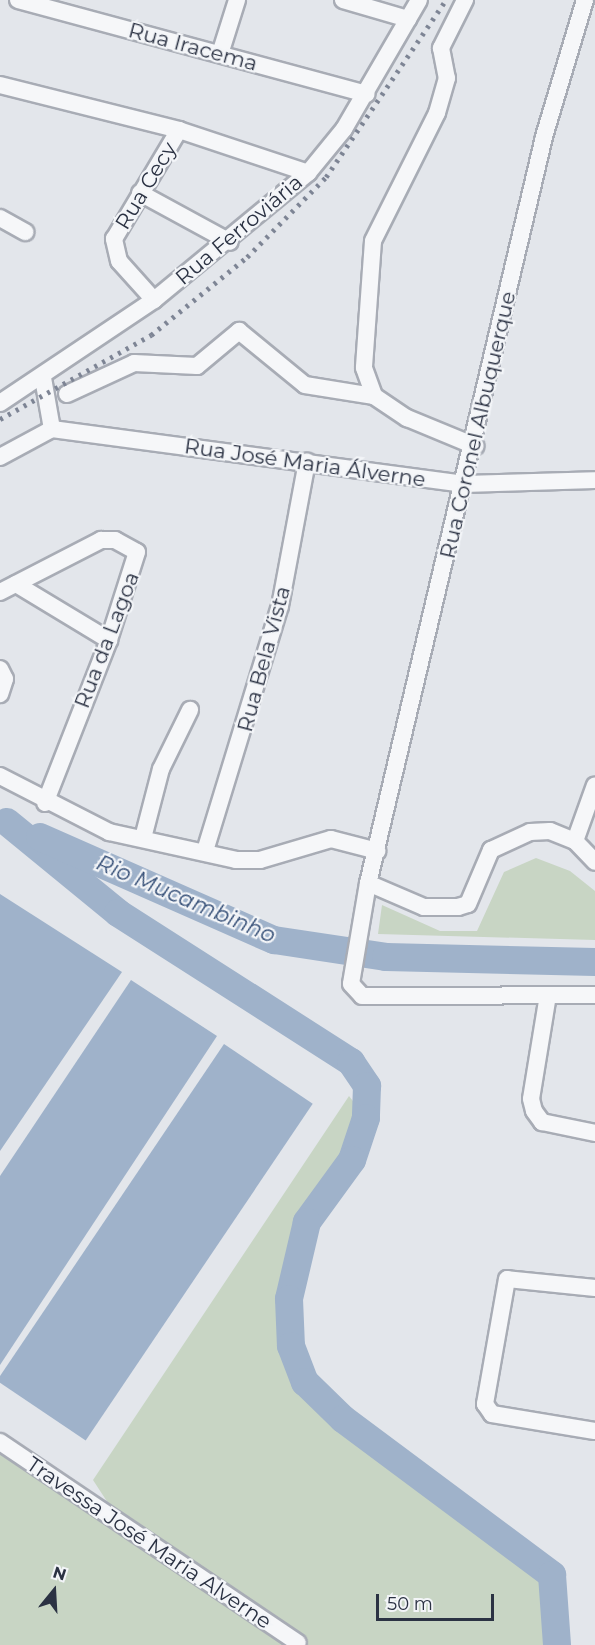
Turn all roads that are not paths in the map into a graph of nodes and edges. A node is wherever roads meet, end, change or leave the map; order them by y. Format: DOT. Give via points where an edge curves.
graph roads {
  1 [pos="18,0"];
  2 [pos="237,0"];
  3 [pos="343,0"];
  4 [pos="419,0"];
  5 [pos="465,0"];
  6 [pos="585,0"];
  7 [pos="408,19"];
  8 [pos="220,54"];
  9 [pos="0,85"];
  10 [pos="367,94"];
  11 [pos="179,130"];
  12 [pos="308,173"];
  13 [pos="140,193"];
  14 [pos="0,218"];
  15 [pos="25,232"];
  16 [pos="230,242"];
  17 [pos="154,300"];
  18 [pos="43,378"];
  19 [pos="67,394"];
  20 [pos="374,396"];
  21 [pos="0,403"];
  22 [pos="52,429"];
  23 [pos="474,446"];
  24 [pos="0,457"];
  25 [pos="307,462"];
  26 [pos="595,480"];
  27 [pos="465,484"];
  28 [pos="16,584"];
  29 [pos="0,592"];
  30 [pos="110,640"];
  31 [pos="0,669"];
  32 [pos="0,694"];
  33 [pos="190,710"];
  34 [pos="0,776"];
  35 [pos="595,785"];
  36 [pos="45,803"];
  37 [pos="143,838"];
  38 [pos="575,840"];
  39 [pos="205,851"];
  40 [pos="377,851"];
  41 [pos="595,862"];
  42 [pos="368,883"];
  43 [pos="548,994"];
  44 [pos="595,995"];
  45 [pos="595,1133"];
  46 [pos="595,1288"];
  47 [pos="595,1431"];
  48 [pos="0,1442"];
  49 [pos="298,1643"];
  1 -- 8 [label="street, Rua Iracema"];
  2 -- 8 [label="street"];
  3 -- 7 [label="street"];
  4 -- 7 [label="street, Rua Ferroviária"];
  5 -- 20 [label="street" via="441,48 447,78 437,113 373,241 364,368"];
  6 -- 23 [label="street, Rua Coronel Albuquerque" via="544,137"];
  7 -- 10 [label="street, Rua Ferroviária"];
  8 -- 10 [label="street, Rua Iracema"];
  9 -- 11 [label="street"];
  10 -- 12 [label="street, Rua Ferroviária"];
  11 -- 12 [label="street"];
  11 -- 13 [label="street, Rua Cecy"];
  12 -- 16 [label="street, Rua Ferroviária"];
  13 -- 16 [label="street"];
  13 -- 17 [label="street, Rua Cecy" via="114,239 114,251"];
  14 -- 15 [label="street"];
  16 -- 17 [label="street, Rua Ferroviária"];
  17 -- 18 [label="street, Rua Ferroviária"];
  18 -- 21 [label="street, Rua Ferroviária"];
  18 -- 22 [label="street"];
  19 -- 20 [label="street" via="134,363 197,366 239,331 305,385"];
  20 -- 23 [label="street" via="407,418"];
  22 -- 24 [label="street"];
  22 -- 25 [label="street, Rua José Maria Álverne"];
  23 -- 27 [label="street, Rua Coronel Albuquerque"];
  25 -- 27 [label="street, Rua José Maria Álverne"];
  25 -- 39 [label="street, Rua Bela Vista" via="280,606"];
  26 -- 27 [label="street, Rua José Maria Álverne"];
  27 -- 40 [label="street, Rua Coronel Albuquerque"];
  28 -- 29 [label="street, Rua da Lagoa"];
  28 -- 30 [label="street"];
  28 -- 30 [label="street, Rua da Lagoa" via="101,540 127,544 137,552 136,565"];
  30 -- 36 [label="street, Rua da Lagoa"];
  31 -- 32 [label="street" via="5,679"];
  33 -- 37 [label="street" via="161,769"];
  34 -- 36 [label="street"];
  35 -- 38 [label="street"];
  36 -- 37 [label="street" via="109,832"];
  37 -- 39 [label="street"];
  38 -- 41 [label="street"];
  38 -- 42 [label="street" via="550,831 504,841 491,850 468,903 458,907 424,907"];
  39 -- 40 [label="street" via="248,861 331,839"];
  40 -- 42 [label="street, Rua Coronel Albuquerque"];
  42 -- 43 [label="street, Rua Coronel Albuquerque" via="351,984 362,996"];
  43 -- 44 [label="street"];
  43 -- 45 [label="street" via="531,1099 534,1111 542,1122"];
  46 -- 47 [label="street" via="507,1280 484,1404 492,1414"];
  48 -- 49 [label="street, Travessa José Maria Alverne"];
}
